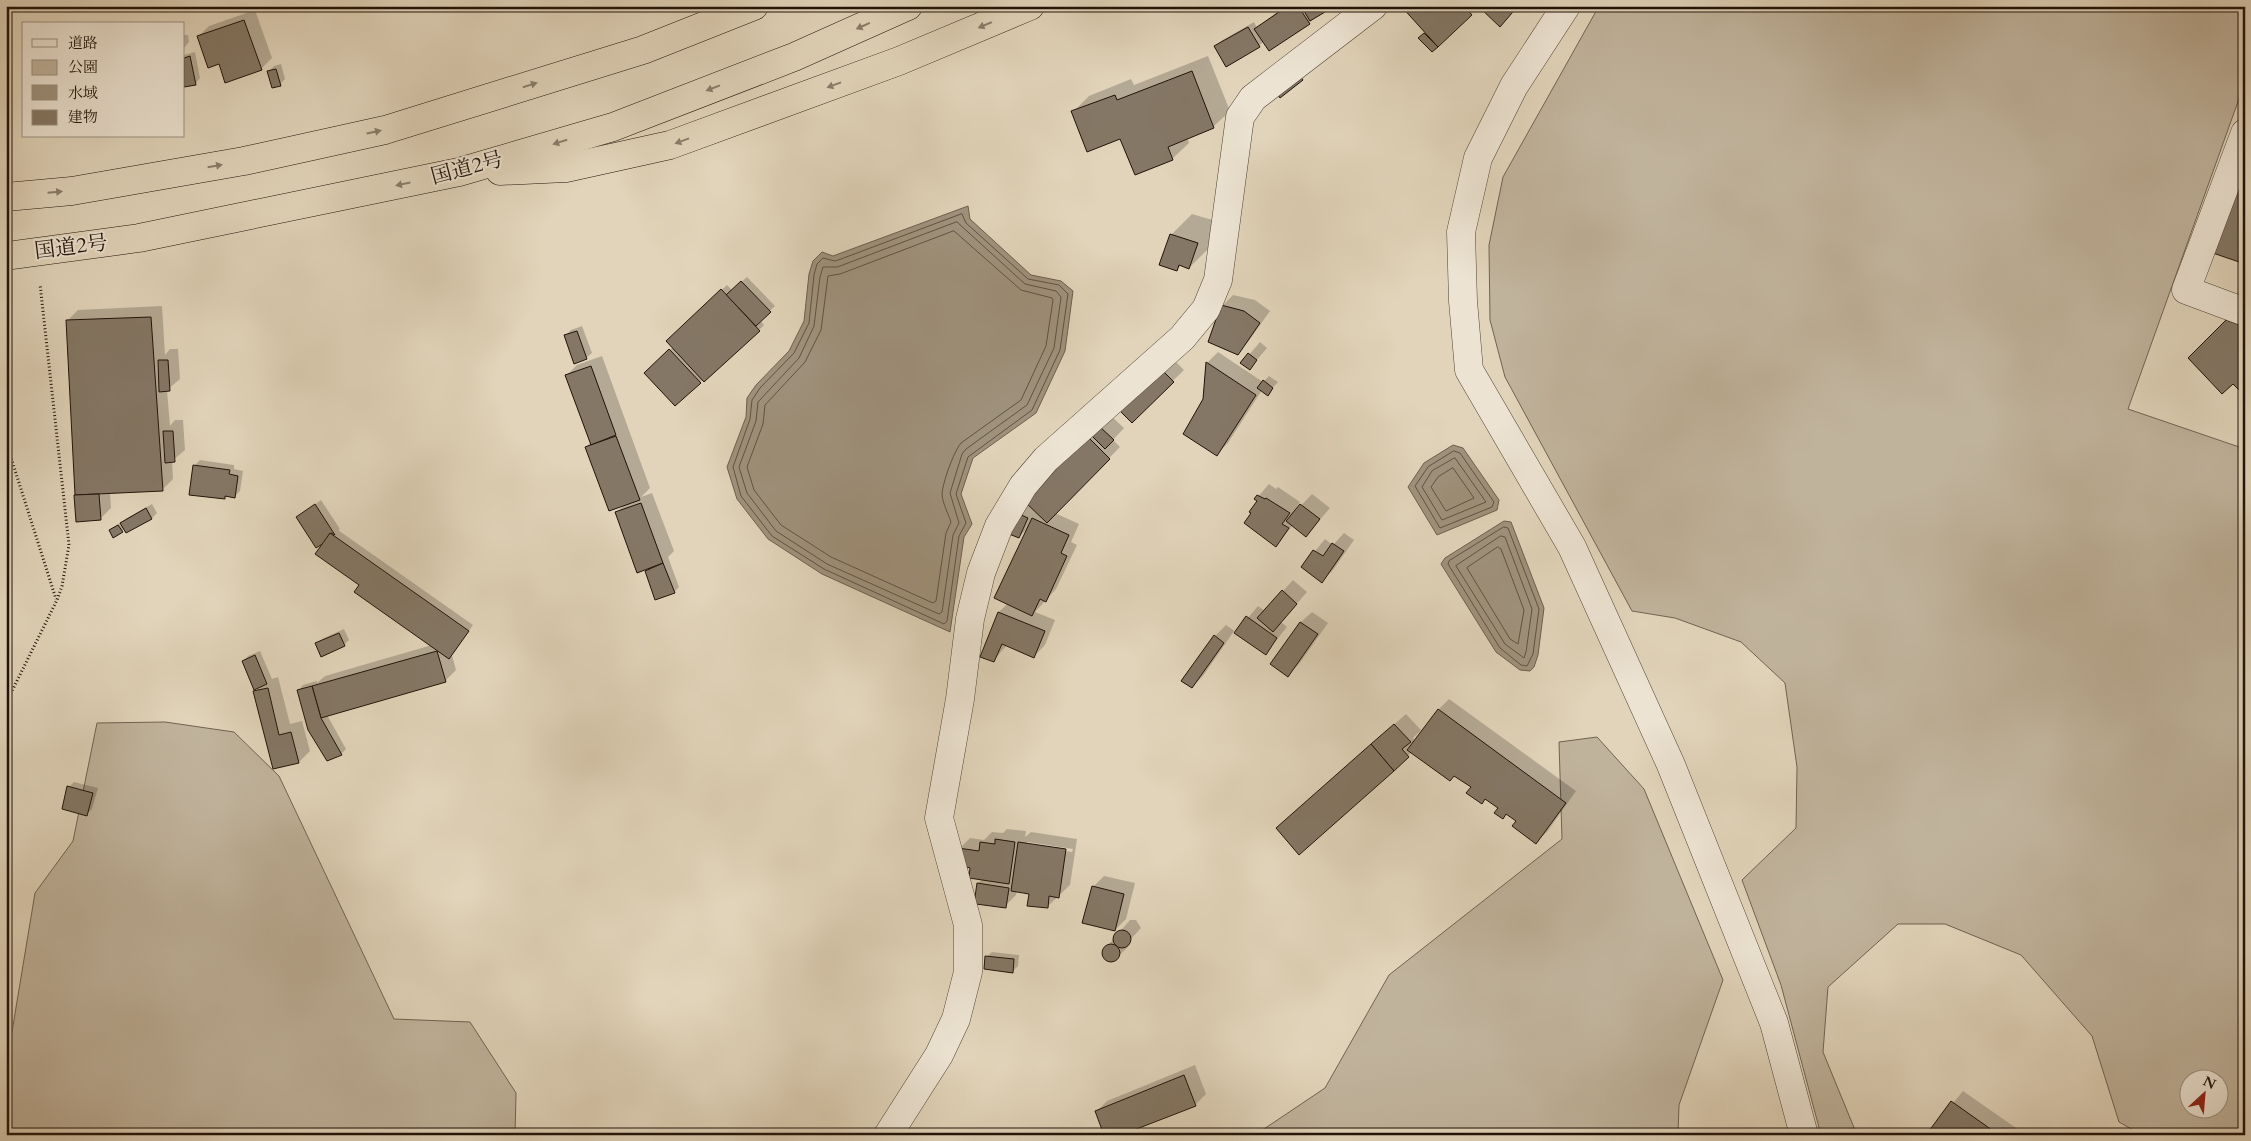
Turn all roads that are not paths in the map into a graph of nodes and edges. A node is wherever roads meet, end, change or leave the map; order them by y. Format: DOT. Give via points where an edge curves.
graph roads {
  1 [pos="754,6"];
  2 [pos="908,6"];
  3 [pos="1030,6"];
  4 [pos="1373,6"];
  5 [pos="1566,6"];
  6 [pos="2245,133"];
  7 [pos="459,172"];
  8 [pos="6,197"];
  9 [pos="6,256"];
  10 [pos="2245,312"];
  11 [pos="888,1135"];
  12 [pos="1804,1135"];
  8 -- 1 [label="highway, one-way" via="72,191 244,161 384,130 643,50"];
  2 -- 7 [label="highway, 国道2号, one-way" via="794,57 613,127"];
  3 -- 7 [label="highway, one-way" via="899,60 670,145 566,168"];
  4 -- 11 [label="street" via="1253,98 1240,117 1218,280 1206,309 1182,338 1046,459 1023,486 999,526 981,572 970,619 939,818 968,925 968,972 956,1019 939,1055"];
  5 -- 12 [label="street" via="1514,86 1478,158 1461,232 1470,370 1572,547 1671,765 1774,1023"];
  6 -- 10 [label="street" via="2186,290"];
  7 -- 9 [label="highway, 国道2号, one-way" via="139,238"];
}
